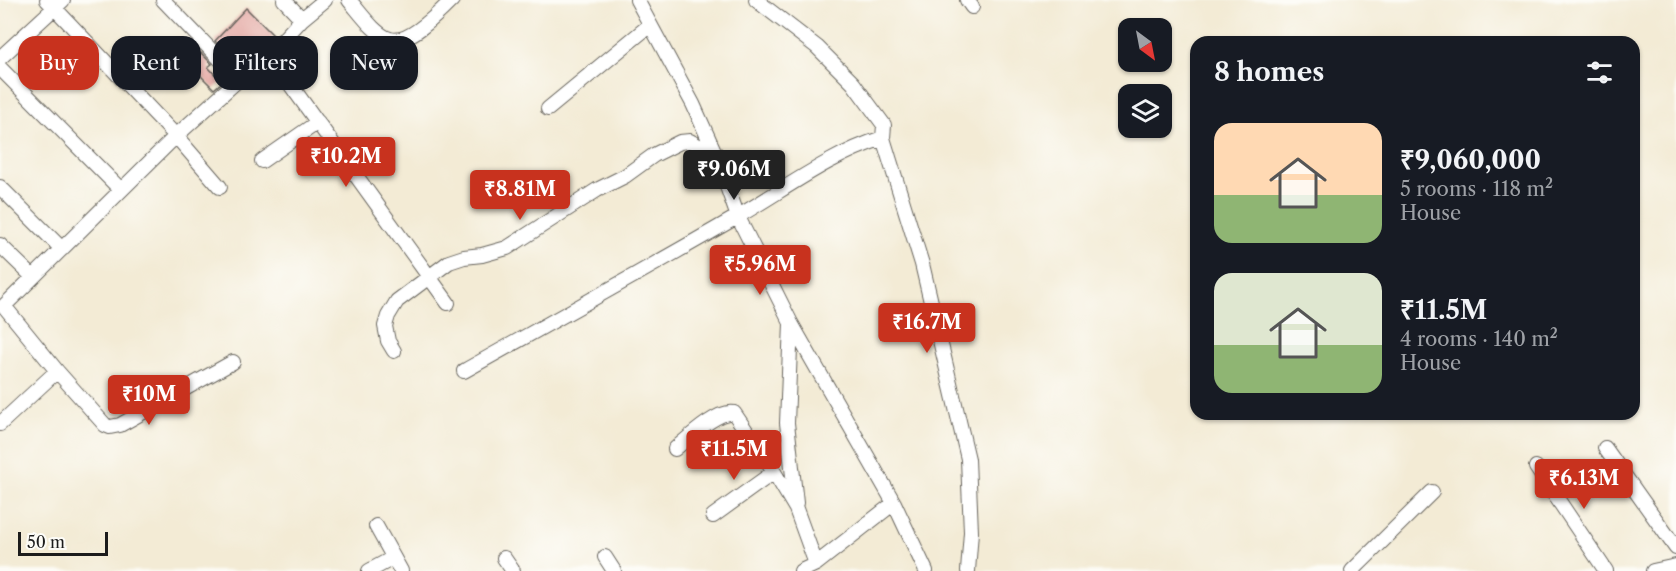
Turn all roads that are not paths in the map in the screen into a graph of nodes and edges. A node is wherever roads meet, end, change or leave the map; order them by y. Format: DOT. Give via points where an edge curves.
graph roads {
  1 [pos="163,0"];
  2 [pos="284,0"];
  3 [pos="325,0"];
  4 [pos="349,0"];
  5 [pos="452,0"];
  6 [pos="637,0"];
  7 [pos="756,0"];
  8 [pos="55,3"];
  9 [pos="302,19"];
  10 [pos="650,25"];
  11 [pos="286,36"];
  12 [pos="213,52"];
  13 [pos="0,58"];
  14 [pos="0,68"];
  15 [pos="227,90"];
  16 [pos="294,90"];
  17 [pos="548,109"];
  18 [pos="318,122"];
  19 [pos="176,136"];
  20 [pos="883,138"];
  21 [pos="715,153"];
  22 [pos="262,161"];
  23 [pos="0,187"];
  24 [pos="220,187"];
  25 [pos="121,190"];
  26 [pos="738,217"];
  27 [pos="0,245"];
  28 [pos="62,249"];
  29 [pos="429,276"];
  30 [pos="33,277"];
  31 [pos="448,303"];
  32 [pos="1,306"];
  33 [pos="791,322"];
  34 [pos="394,351"];
  35 [pos="233,362"];
  36 [pos="57,371"];
  37 [pos="464,371"];
  38 [pos="0,424"];
  39 [pos="1605,448"];
  40 [pos="675,449"];
  41 [pos="1536,467"];
  42 [pos="774,472"];
  43 [pos="1432,492"];
  44 [pos="894,503"];
  45 [pos="796,509"];
  46 [pos="713,516"];
  47 [pos="376,526"];
  48 [pos="1676,548"];
  49 [pos="605,557"];
  50 [pos="393,558"];
  51 [pos="504,558"];
  52 [pos="816,564"];
  53 [pos="1676,566"];
  54 [pos="369,571"];
  55 [pos="401,571"];
  56 [pos="513,571"];
  57 [pos="614,571"];
  58 [pos="801,571"];
  59 [pos="926,571"];
  60 [pos="968,571"];
  61 [pos="1352,571"];
  62 [pos="1606,571"];
  63 [pos="1653,571"];
  1 -- 12 [label="street"];
  2 -- 9 [label="street"];
  3 -- 9 [label="street"];
  4 -- 5 [label="street" via="390,40 399,40 430,21"];
  6 -- 10 [label="street"];
  7 -- 20 [label="street" via="817,47 853,82 884,125"];
  8 -- 13 [label="street"];
  8 -- 19 [label="street"];
  9 -- 11 [label="street"];
  10 -- 17 [label="street"];
  10 -- 21 [label="street"];
  14 -- 25 [label="street"];
  15 -- 19 [label="street"];
  16 -- 18 [label="street"];
  18 -- 22 [label="street"];
  18 -- 29 [label="street"];
  19 -- 24 [label="street"];
  19 -- 25 [label="street"];
  20 -- 26 [label="street" via="826,162"];
  20 -- 60 [label="street" via="922,264 968,459"];
  21 -- 26 [label="street"];
  21 -- 29 [label="street" via="690,141 680,142 507,248 449,262"];
  23 -- 28 [label="street"];
  25 -- 28 [label="street"];
  26 -- 33 [label="street"];
  26 -- 37 [label="street"];
  27 -- 30 [label="street"];
  28 -- 30 [label="street"];
  29 -- 31 [label="street"];
  29 -- 34 [label="street" via="398,301 388,316 385,326"];
  30 -- 32 [label="street"];
  32 -- 36 [label="street"];
  33 -- 44 [label="street"];
  33 -- 45 [label="street" via="787,423"];
  35 -- 36 [label="street" via="110,427"];
  36 -- 38 [label="street"];
  39 -- 48 [label="street"];
  40 -- 42 [label="street" via="718,416 734,413"];
  41 -- 62 [label="street"];
  42 -- 45 [label="street"];
  42 -- 46 [label="street"];
  43 -- 61 [label="street"];
  44 -- 52 [label="street"];
  44 -- 59 [label="street"];
  45 -- 52 [label="street"];
  47 -- 50 [label="street"];
  49 -- 57 [label="street"];
  50 -- 54 [label="street"];
  50 -- 55 [label="street"];
  51 -- 56 [label="street"];
  52 -- 58 [label="street"];
  53 -- 63 [label="street"];
}
